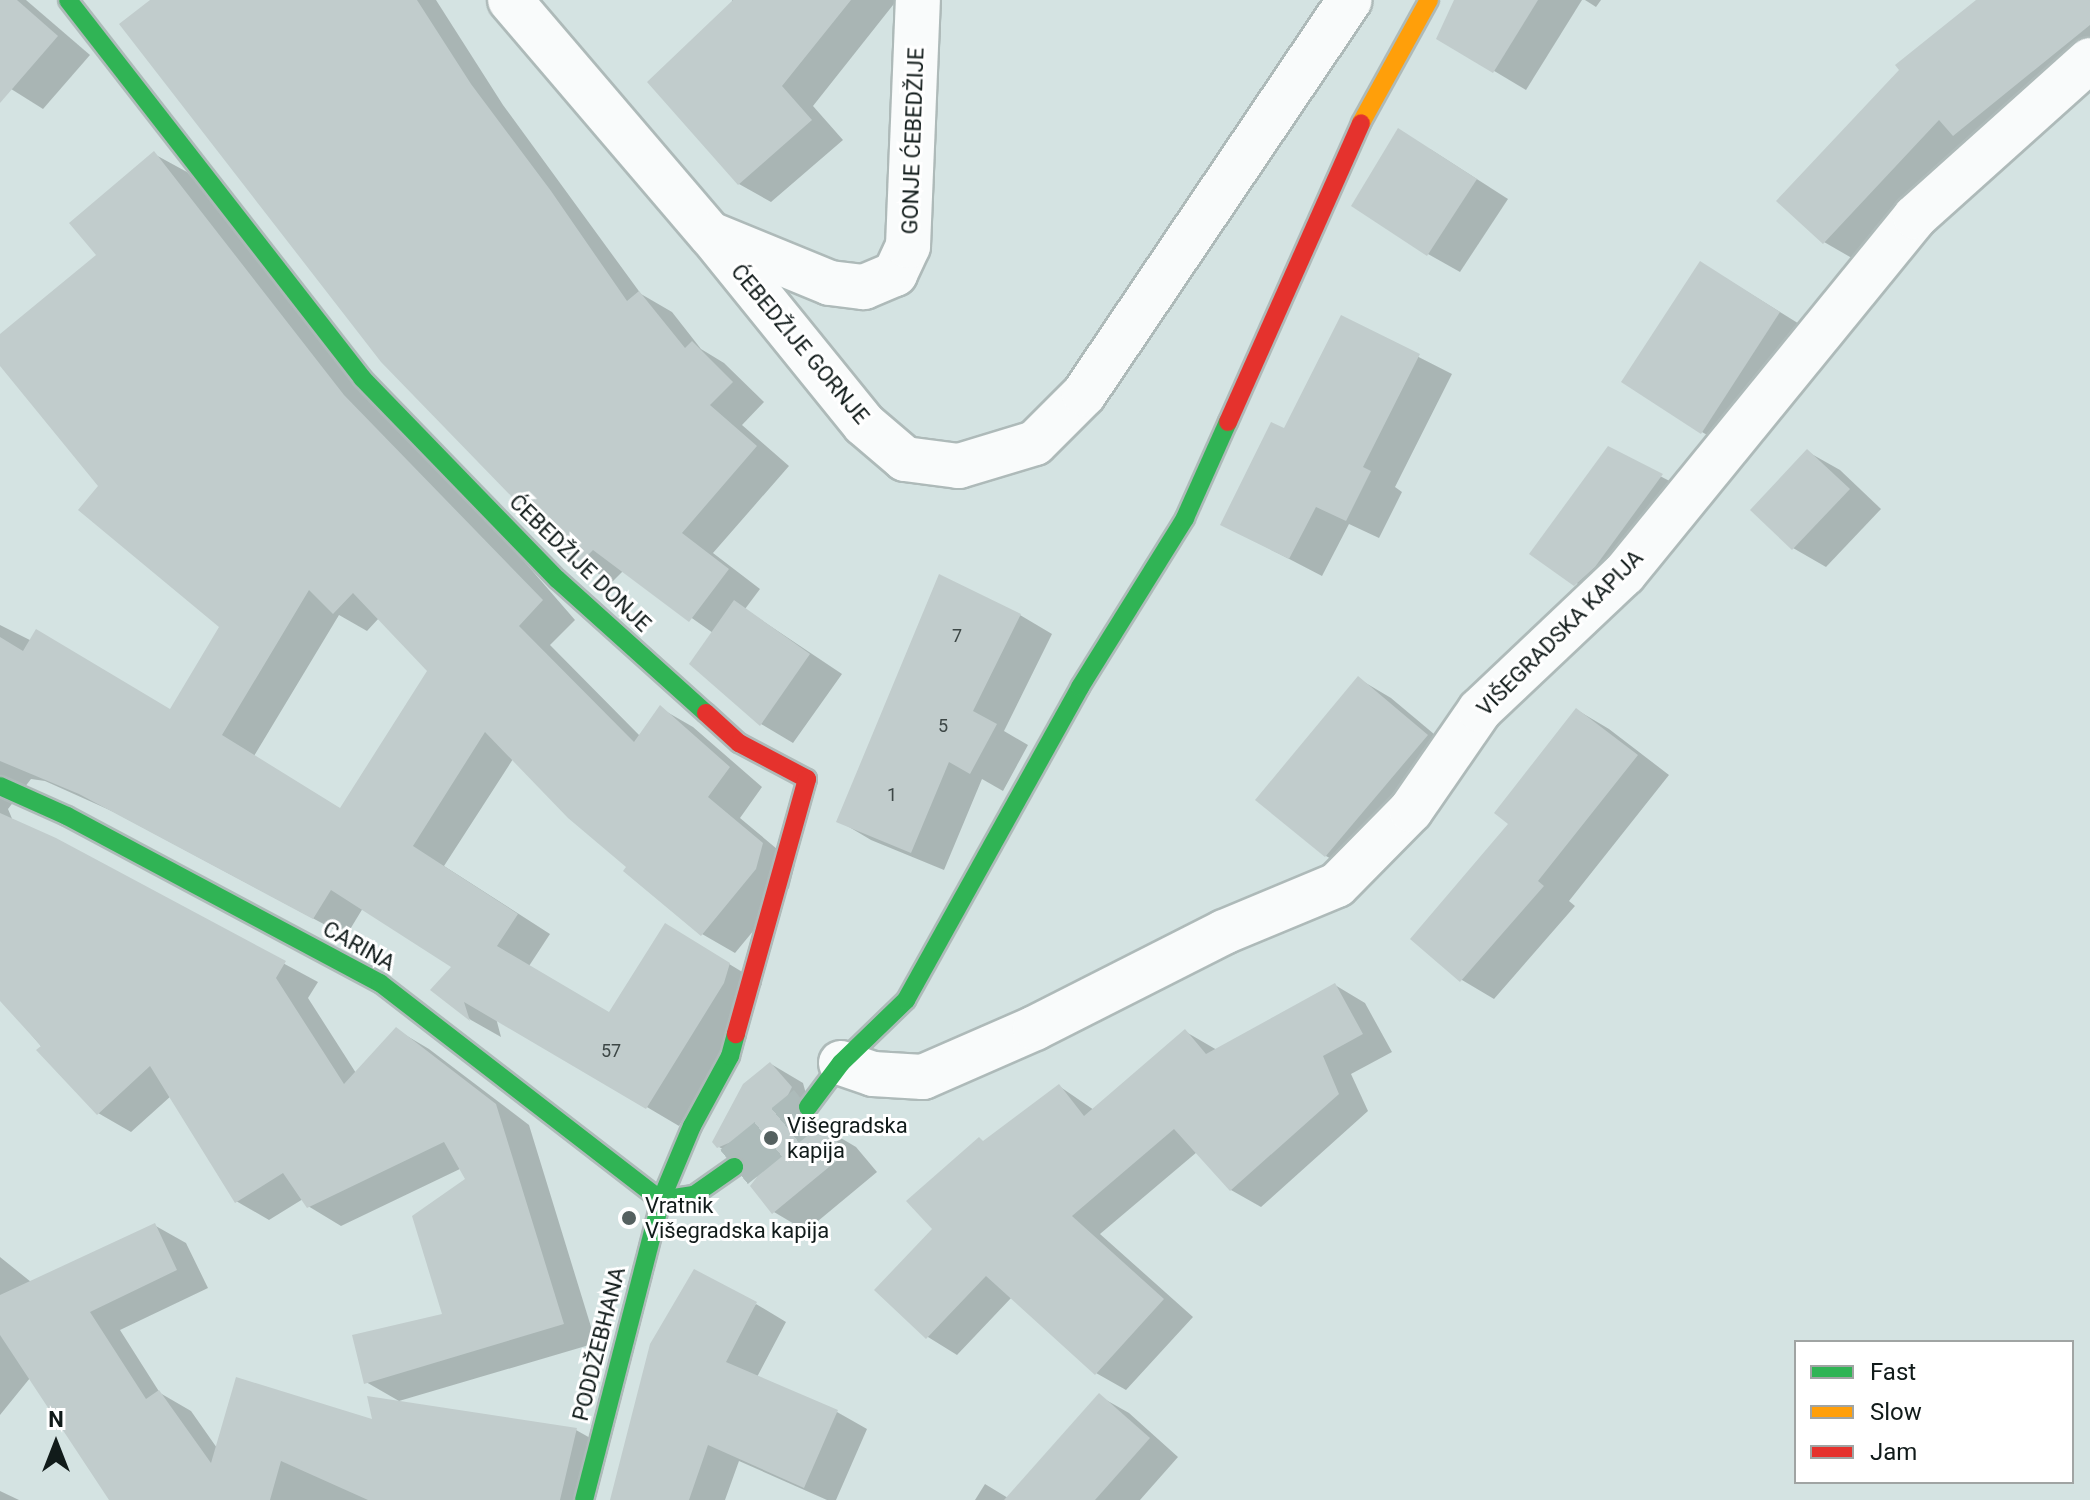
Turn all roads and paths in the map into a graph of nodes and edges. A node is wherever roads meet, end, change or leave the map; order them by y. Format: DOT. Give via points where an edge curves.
graph roads {
  1 [pos="68,0"];
  2 [pos="510,0"];
  3 [pos="918,0"];
  4 [pos="1350,0"];
  5 [pos="1429,0"];
  6 [pos="2090,60"];
  7 [pos="711,235"];
  8 [pos="0,786"];
  9 [pos="841,1063"];
  10 [pos="808,1107"];
  11 [pos="734,1167"];
  12 [pos="661,1200"];
  13 [pos="584,1500"];
  1 -- 12 [label="street, ĆEBEDŽIJE DONJE" via="362,378 557,579 739,743 807,779 730,1056 692,1126"];
  2 -- 7 [label="street, ĆEBEDŽIJE GORNJE"];
  3 -- 7 [label="street, GONJE ĆEBEDŽIJE" via="908,246 895,274 864,287 830,283"];
  4 -- 7 [label="street, ĆEBEDŽIJE GORNJE" via="1084,394 1035,443 959,466 905,459 864,424"];
  5 -- 9 [label="street" via="1366,112 1185,518 1080,687 906,1000"];
  6 -- 9 [label="street, VIŠEGRADSKA KAPIJA" via="1915,217 1624,574 1480,710 1411,810 1337,885 1224,932 1021,1035 923,1077 873,1074"];
  8 -- 12 [label="street, CARINA" via="67,816 380,983"];
  9 -- 10 [label="street"];
  11 -- 12 [label="street" via="694,1195"];
  12 -- 13 [label="street, PODDŽEBHANA"];
}
